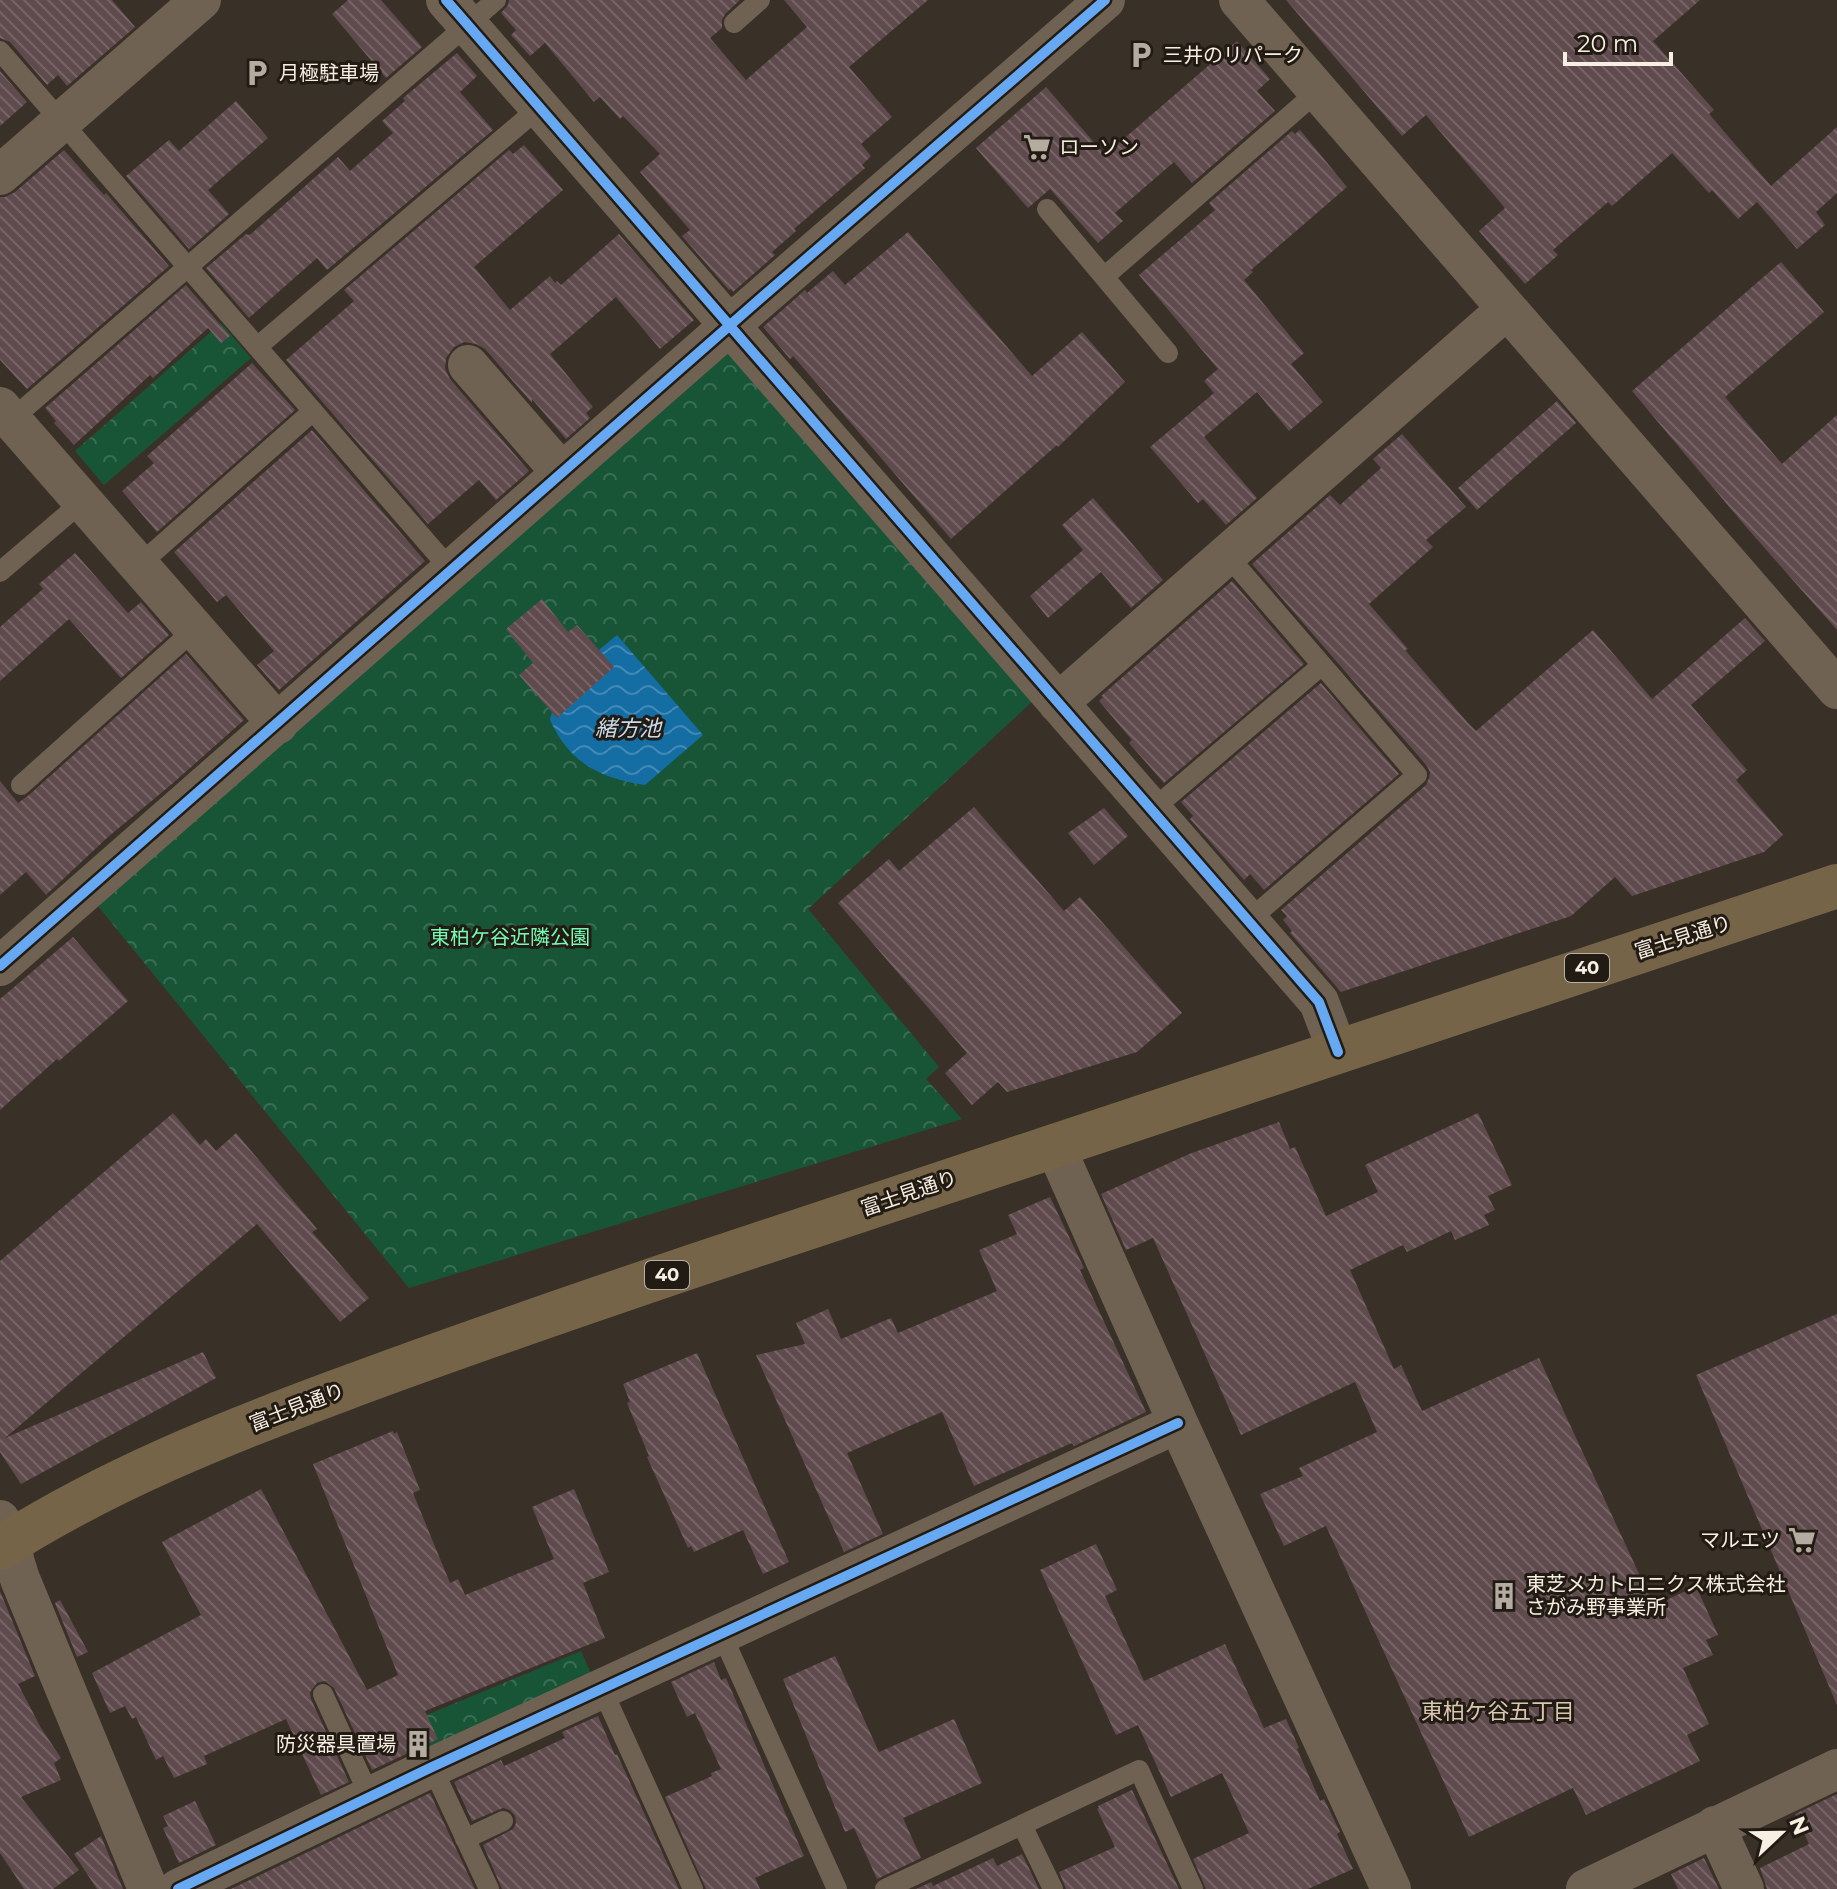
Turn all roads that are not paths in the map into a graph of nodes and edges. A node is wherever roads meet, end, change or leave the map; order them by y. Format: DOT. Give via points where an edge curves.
graph roads {
  1 [pos="201,0"];
  2 [pos="760,0"];
  3 [pos="1105,0"];
  4 [pos="1239,0"];
  5 [pos="470,8"];
  6 [pos="734,23"];
  7 [pos="0,51"];
  8 [pos="1318,91"];
  9 [pos="540,107"];
  10 [pos="61,121"];
  11 [pos="0,175"];
  12 [pos="1047,209"];
  13 [pos="187,266"];
  14 [pos="1104,277"];
  15 [pos="1507,309"];
  16 [pos="730,325"];
  17 [pos="257,347"];
  18 [pos="1168,353"];
  19 [pos="468,365"];
  20 [pos="313,411"];
  21 [pos="3,412"];
  22 [pos="562,473"];
  23 [pos="83,501"];
  24 [pos="1227,555"];
  25 [pos="139,565"];
  26 [pos="451,570"];
  27 [pos="0,572"];
  28 [pos="195,629"];
  29 [pos="1322,665"];
  30 [pos="1837,689"];
  31 [pos="1058,703"];
  32 [pos="278,724"];
  33 [pos="21,785"];
  34 [pos="1152,810"];
  35 [pos="1837,886"];
  36 [pos="1248,921"];
  37 [pos="0,966"];
  38 [pos="1338,1052"];
  39 [pos="1054,1144"];
  40 [pos="1178,1423"];
  41 [pos="4,1536"];
  42 [pos="722,1635"];
  43 [pos="602,1689"];
  44 [pos="323,1694"];
  45 [pos="432,1767"];
  46 [pos="1837,1769"];
  47 [pos="370,1797"];
  48 [pos="503,1821"];
  49 [pos="1022,1825"];
  50 [pos="1715,1826"];
  51 [pos="465,1839"];
  52 [pos="148,1889"];
  53 [pos="178,1889"];
  54 [pos="489,1889"];
  55 [pos="693,1889"];
  56 [pos="837,1889"];
  57 [pos="885,1889"];
  58 [pos="1053,1889"];
  59 [pos="1193,1889"];
  60 [pos="1391,1889"];
  61 [pos="1586,1889"];
  62 [pos="1744,1889"];
  1 -- 10 [label="street"];
  2 -- 6 [label="lane"];
  3 -- 16 [label="street"];
  4 -- 8 [label="street"];
  5 -- 9 [label="street"];
  5 -- 13 [label="lane"];
  7 -- 10 [label="lane"];
  8 -- 14 [label="lane"];
  8 -- 15 [label="street"];
  9 -- 16 [label="street"];
  9 -- 17 [label="lane"];
  10 -- 11 [label="street"];
  10 -- 13 [label="lane"];
  12 -- 14 [label="lane"];
  13 -- 17 [label="lane"];
  13 -- 21 [label="lane"];
  14 -- 18 [label="lane"];
  15 -- 24 [label="street"];
  15 -- 30 [label="street"];
  16 -- 22 [label="street"];
  16 -- 31 [label="street"];
  17 -- 20 [label="lane"];
  19 -- 22 [label="street"];
  20 -- 25 [label="lane"];
  20 -- 26 [label="lane"];
  21 -- 23 [label="street"];
  22 -- 26 [label="street"];
  23 -- 25 [label="street"];
  23 -- 27 [label="lane"];
  24 -- 29 [label="lane"];
  24 -- 31 [label="street"];
  25 -- 28 [label="street"];
  26 -- 32 [label="street"];
  28 -- 32 [label="street"];
  28 -- 33 [label="lane"];
  29 -- 34 [label="lane"];
  29 -- 36 [label="lane" via="1417,775"];
  31 -- 34 [label="street"];
  32 -- 37 [label="street"];
  34 -- 36 [label="street"];
  35 -- 38 [label="main road, 富士見通り / 40"];
  36 -- 38 [label="street" via="1319,1002"];
  38 -- 39 [label="main road, 富士見通り / 40"];
  39 -- 40 [label="street"];
  39 -- 41 [label="main road, 富士見通り / 40" via="454,1348 268,1417"];
  40 -- 42 [label="street"];
  40 -- 60 [label="street"];
  41 -- 52 [label="street"];
  42 -- 43 [label="street"];
  42 -- 56 [label="lane"];
  43 -- 45 [label="street"];
  43 -- 55 [label="lane"];
  44 -- 47 [label="lane"];
  45 -- 47 [label="street"];
  45 -- 51 [label="lane"];
  46 -- 50 [label="street"];
  47 -- 53 [label="street"];
  48 -- 51 [label="lane"];
  49 -- 57 [label="lane"];
  49 -- 58 [label="lane"];
  49 -- 59 [label="lane" via="1139,1770"];
  50 -- 61 [label="street"];
  50 -- 62 [label="street"];
  51 -- 54 [label="lane"];
}
